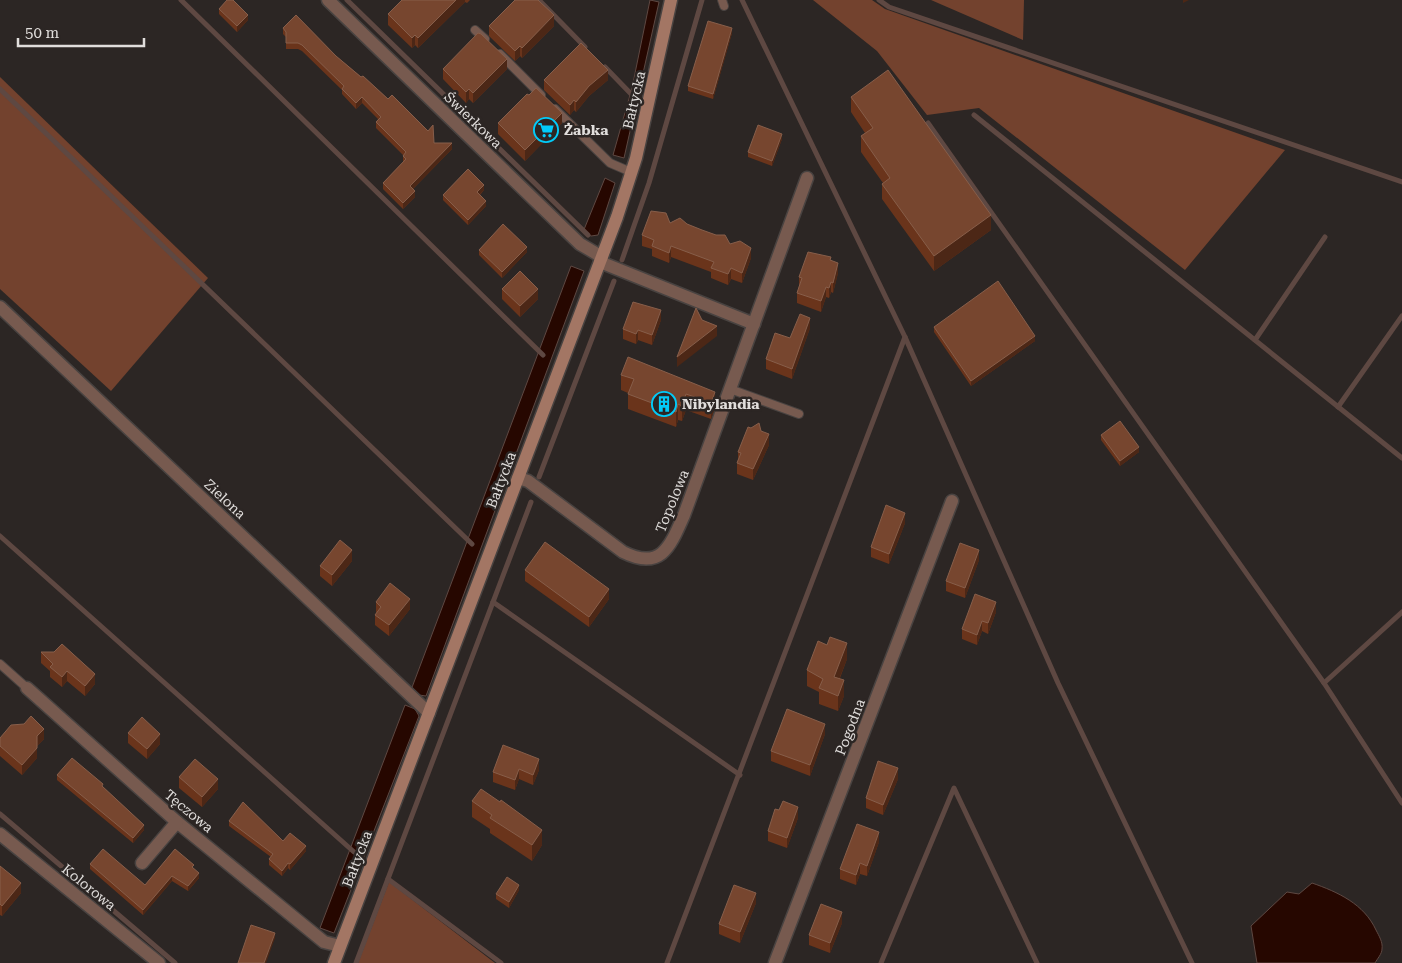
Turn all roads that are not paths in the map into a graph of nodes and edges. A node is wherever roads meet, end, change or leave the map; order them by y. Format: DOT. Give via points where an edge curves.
graph roads {
  1 [pos="328,0"];
  2 [pos="671,0"];
  3 [pos="475,30"];
  4 [pos="489,44"];
  5 [pos="496,51"];
  6 [pos="631,172"];
  7 [pos="807,178"];
  8 [pos="601,260"];
  9 [pos="0,307"];
  10 [pos="754,324"];
  11 [pos="730,389"];
  12 [pos="799,414"];
  13 [pos="518,478"];
  14 [pos="952,501"];
  15 [pos="0,664"];
  16 [pos="27,688"];
  17 [pos="429,713"];
  18 [pos="177,822"];
  19 [pos="0,834"];
  20 [pos="142,863"];
  21 [pos="340,946"];
  22 [pos="159,963"];
  23 [pos="334,963"];
  24 [pos="775,963"];
  1 -- 8 [label="street, Świerkowa" via="580,244"];
  2 -- 6 [label="main road, Bałtycka"];
  3 -- 4 [label="lane"];
  5 -- 6 [label="lane" via="610,163"];
  6 -- 8 [label="main road, Bałtycka"];
  7 -- 10 [label="street, Topolowa"];
  8 -- 10 [label="street"];
  8 -- 13 [label="main road, Bałtycka"];
  9 -- 17 [label="street, Zielona"];
  10 -- 11 [label="street, Topolowa"];
  11 -- 12 [label="lane"];
  11 -- 13 [label="street, Topolowa" via="674,538 664,553 653,559 638,560 623,552 528,481"];
  13 -- 17 [label="main road, Bałtycka"];
  14 -- 24 [label="street, Pogodna"];
  15 -- 16 [label="lane"];
  16 -- 18 [label="street, Tęczowa"];
  17 -- 21 [label="main road, Bałtycka"];
  18 -- 20 [label="street"];
  18 -- 21 [label="street, Tęczowa" via="324,942"];
  19 -- 22 [label="street, Kolorowa"];
  21 -- 23 [label="main road, Bałtycka"];
}
